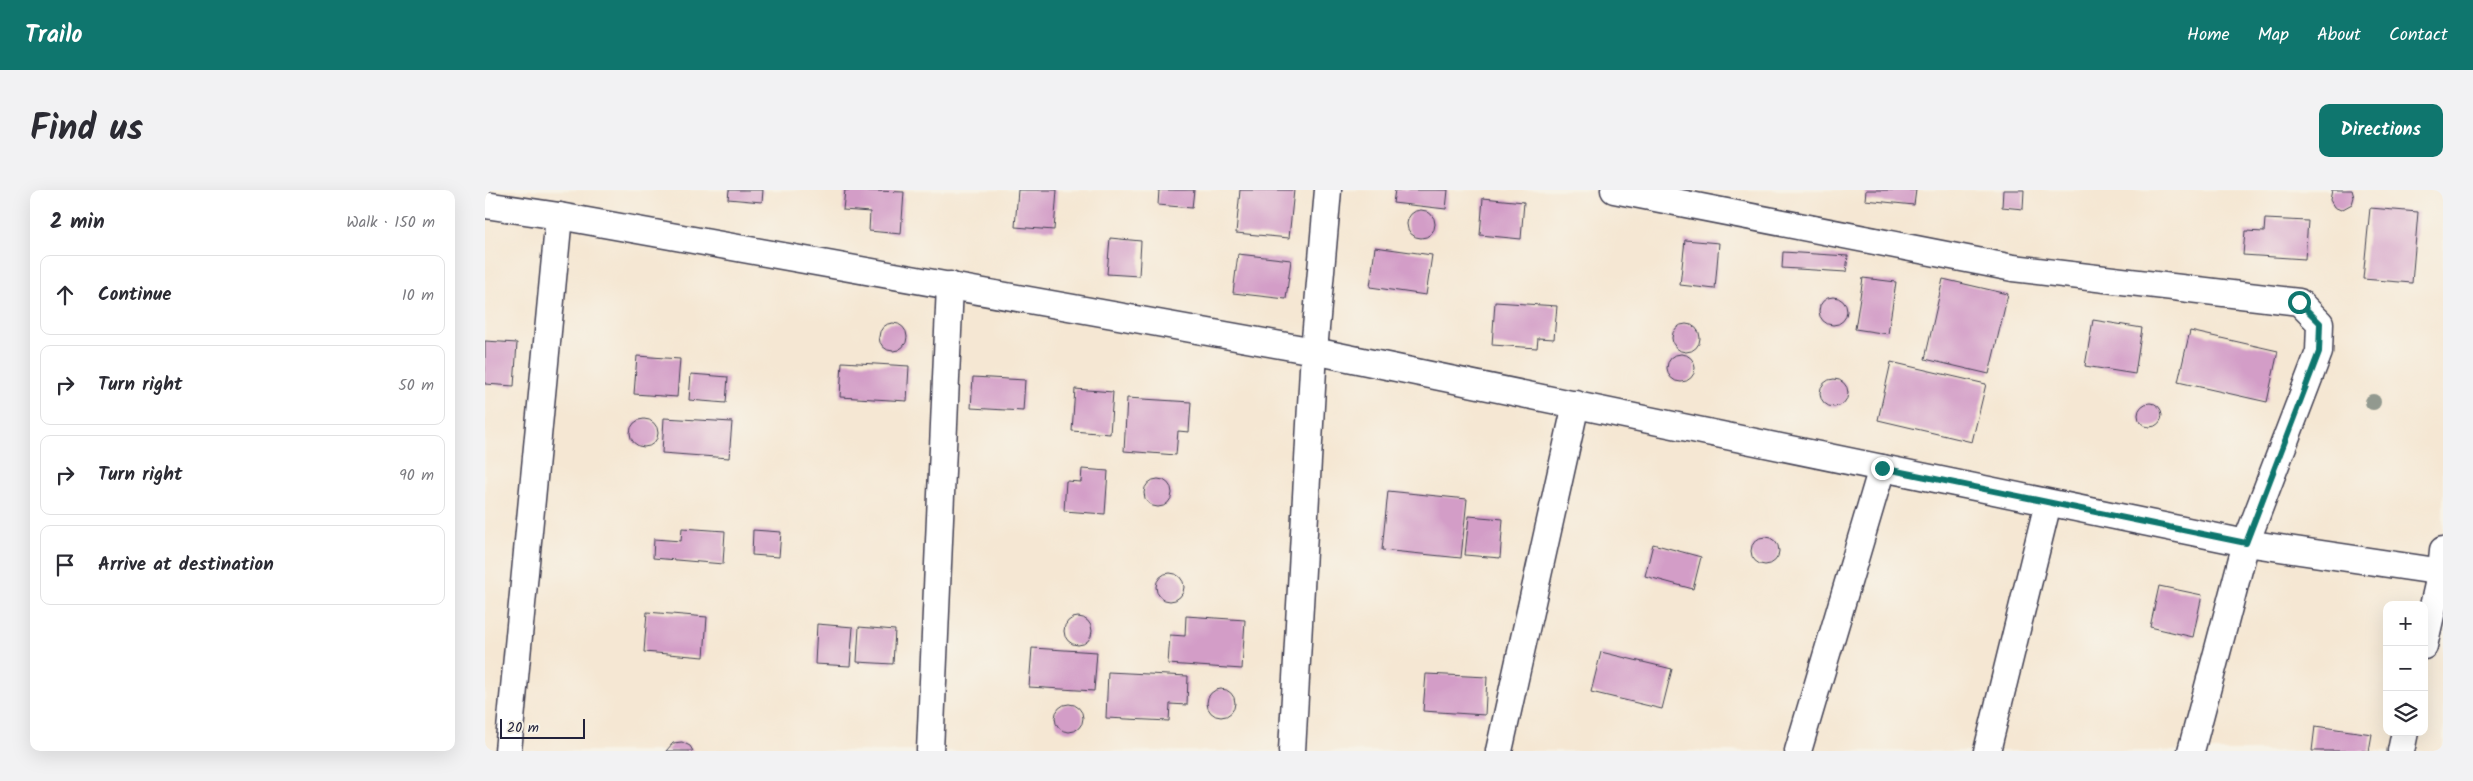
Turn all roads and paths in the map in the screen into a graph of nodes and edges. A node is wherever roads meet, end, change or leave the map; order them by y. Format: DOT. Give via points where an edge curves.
graph roads {
  1 [pos="1328,190"];
  2 [pos="1615,190"];
  3 [pos="485,205"];
  4 [pos="559,216"];
  5 [pos="950,285"];
  6 [pos="1314,350"];
  7 [pos="1576,404"];
  8 [pos="1882,468"];
  9 [pos="2049,503"];
  10 [pos="2246,543"];
  11 [pos="2442,564"];
  12 [pos="2428,628"];
  13 [pos="2404,736"];
  14 [pos="508,751"];
  15 [pos="930,751"];
  16 [pos="1292,751"];
  17 [pos="1499,751"];
  18 [pos="1798,751"];
  19 [pos="1987,751"];
  20 [pos="2191,751"];
  21 [pos="2401,751"];
  1 -- 6 [label="street"];
  2 -- 10 [label="street" via="2013,268 2299,302 2320,323 2319,352"];
  3 -- 4 [label="street"];
  4 -- 5 [label="street"];
  4 -- 14 [label="street"];
  5 -- 6 [label="street"];
  5 -- 15 [label="street"];
  6 -- 7 [label="street"];
  6 -- 16 [label="street"];
  7 -- 8 [label="street"];
  7 -- 17 [label="street"];
  8 -- 9 [label="street"];
  8 -- 18 [label="street"];
  9 -- 10 [label="street"];
  9 -- 19 [label="street"];
  10 -- 11 [label="street"];
  10 -- 20 [label="street"];
  11 -- 12 [label="street"];
  13 -- 21 [label="street"];
}
